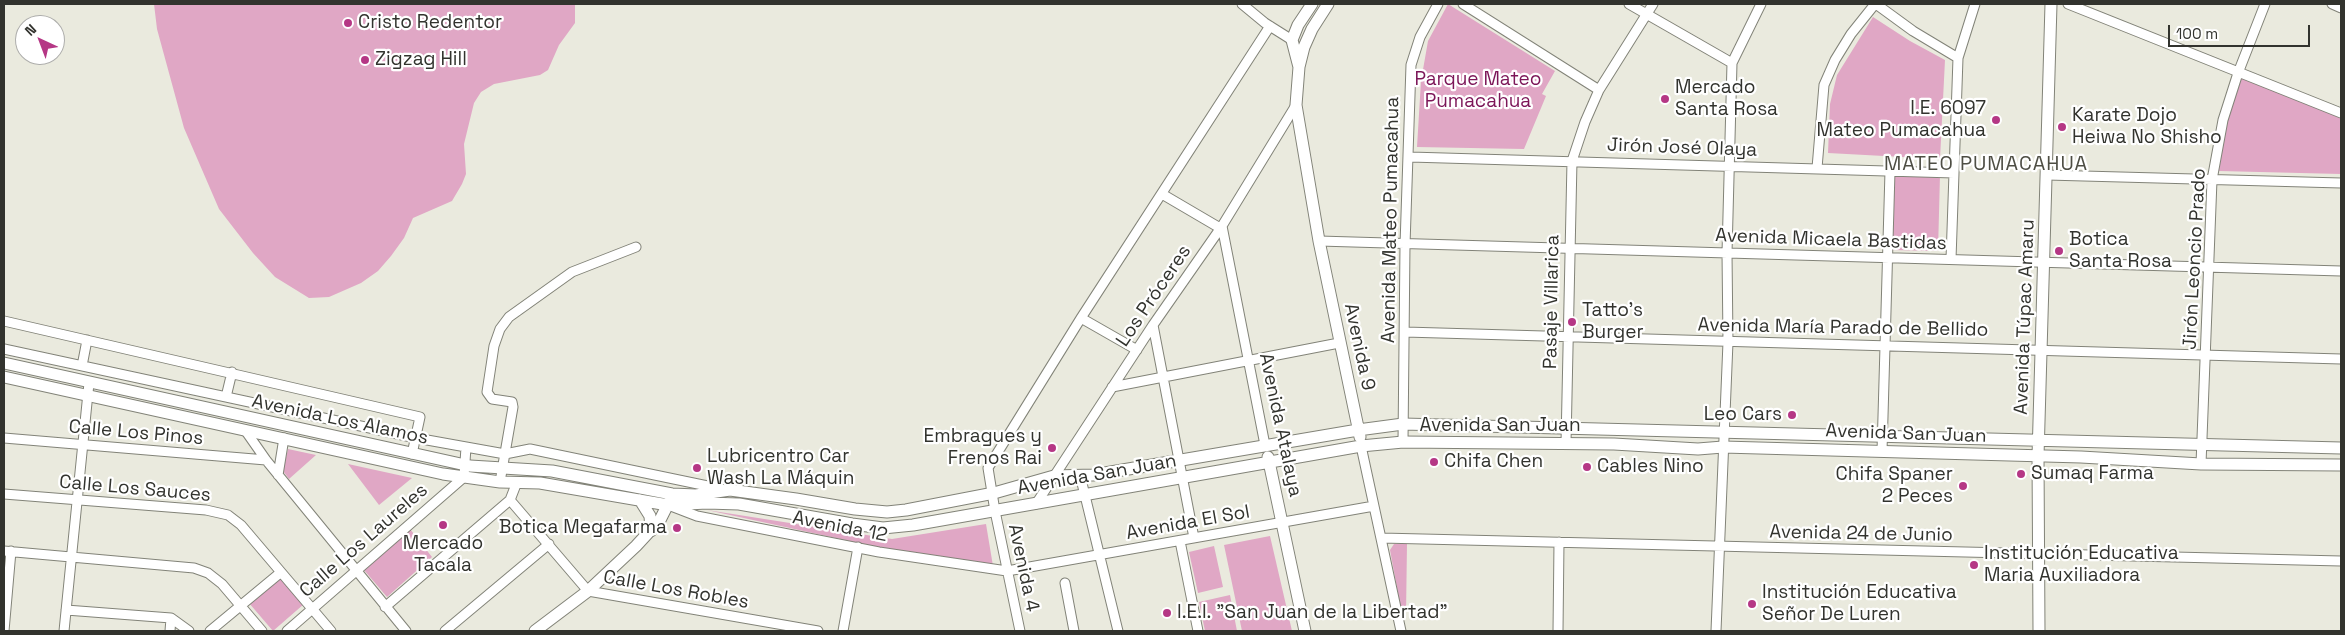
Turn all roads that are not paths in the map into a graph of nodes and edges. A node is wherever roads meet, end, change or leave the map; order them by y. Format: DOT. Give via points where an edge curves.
graph roads {
  1 [pos="1242,4"];
  2 [pos="1312,4"];
  3 [pos="1328,4"];
  4 [pos="1438,4"];
  5 [pos="1463,4"];
  6 [pos="1629,4"];
  7 [pos="1652,4"];
  8 [pos="1761,4"];
  9 [pos="1876,4"];
  10 [pos="1975,4"];
  11 [pos="2051,4"];
  12 [pos="2068,4"];
  13 [pos="2265,4"];
  14 [pos="2332,4"];
  15 [pos="2341,8"];
  16 [pos="1646,14"];
  17 [pos="1270,26"];
  18 [pos="1292,40"];
  19 [pos="1958,58"];
  20 [pos="1732,62"];
  21 [pos="1299,67"];
  22 [pos="2238,73"];
  23 [pos="1599,90"];
  24 [pos="1296,105"];
  25 [pos="2341,113"];
  26 [pos="1410,157"];
  27 [pos="1572,161"];
  28 [pos="1730,165"];
  29 [pos="1817,168"];
  30 [pos="1890,171"];
  31 [pos="1954,173"];
  32 [pos="2047,174"];
  33 [pos="2212,180"];
  34 [pos="2341,183"];
  35 [pos="1162,194"];
  36 [pos="1221,227"];
  37 [pos="1319,241"];
  38 [pos="1405,245"];
  39 [pos="636,247"];
  40 [pos="1569,250"];
  41 [pos="1727,253"];
  42 [pos="1887,258"];
  43 [pos="1952,259"];
  44 [pos="2045,262"];
  45 [pos="2209,268"];
  46 [pos="2341,271"];
  47 [pos="1082,318"];
  48 [pos="4,321"];
  49 [pos="1153,325"];
  50 [pos="1405,332"];
  51 [pos="1568,336"];
  52 [pos="87,340"];
  53 [pos="1728,342"];
  54 [pos="1340,343"];
  55 [pos="1885,344"];
  56 [pos="4,349"];
  57 [pos="2041,349"];
  58 [pos="1136,350"];
  59 [pos="2207,356"];
  60 [pos="2341,359"];
  61 [pos="1249,361"];
  62 [pos="4,363"];
  63 [pos="82,366"];
  64 [pos="232,372"];
  65 [pos="4,377"];
  66 [pos="1163,379"];
  67 [pos="89,383"];
  68 [pos="1112,387"];
  69 [pos="88,396"];
  70 [pos="230,398"];
  71 [pos="230,414"];
  72 [pos="1404,424"];
  73 [pos="228,426"];
  74 [pos="1566,428"];
  75 [pos="245,430"];
  76 [pos="1358,430"];
  77 [pos="1724,433"];
  78 [pos="1882,437"];
  79 [pos="4,438"];
  80 [pos="284,438"];
  81 [pos="416,438"];
  82 [pos="2039,440"];
  83 [pos="1403,442"];
  84 [pos="1566,443"];
  85 [pos="82,445"];
  86 [pos="1265,445"];
  87 [pos="2202,445"];
  88 [pos="1362,446"];
  89 [pos="1723,447"];
  90 [pos="466,448"];
  91 [pos="2341,448"];
  92 [pos="1882,451"];
  93 [pos="412,454"];
  94 [pos="505,454"];
  95 [pos="2038,456"];
  96 [pos="266,460"];
  97 [pos="1179,461"];
  98 [pos="1269,462"];
  99 [pos="2201,464"];
  100 [pos="465,465"];
  101 [pos="2341,465"];
  102 [pos="503,468"];
  103 [pos="278,475"];
  104 [pos="1080,475"];
  105 [pos="1054,476"];
  106 [pos="464,477"];
  107 [pos="1182,478"];
  108 [pos="676,480"];
  109 [pos="500,482"];
  110 [pos="517,482"];
  111 [pos="730,490"];
  112 [pos="992,493"];
  113 [pos="4,494"];
  114 [pos="672,494"];
  115 [pos="1085,495"];
  116 [pos="510,500"];
  117 [pos="640,500"];
  118 [pos="77,501"];
  119 [pos="1036,504"];
  120 [pos="668,505"];
  121 [pos="1374,506"];
  122 [pos="995,511"];
  123 [pos="1282,523"];
  124 [pos="651,531"];
  125 [pos="1194,538"];
  126 [pos="1381,538"];
  127 [pos="1180,541"];
  128 [pos="1559,542"];
  129 [pos="549,544"];
  130 [pos="858,547"];
  131 [pos="1719,547"];
  132 [pos="7,551"];
  133 [pos="2039,554"];
  134 [pos="1098,555"];
  135 [pos="71,556"];
  136 [pos="2341,561"];
  137 [pos="356,570"];
  138 [pos="1007,571"];
  139 [pos="280,573"];
  140 [pos="1065,583"];
  141 [pos="588,591"];
  142 [pos="240,606"];
  143 [pos="385,606"];
  144 [pos="311,608"];
  145 [pos="66,610"];
  146 [pos="171,618"];
  147 [pos="537,630"];
  148 [pos="4,631"];
  149 [pos="64,631"];
  150 [pos="170,631"];
  151 [pos="189,631"];
  152 [pos="210,631"];
  153 [pos="262,631"];
  154 [pos="287,631"];
  155 [pos="331,631"];
  156 [pos="406,631"];
  157 [pos="445,631"];
  158 [pos="818,631"];
  159 [pos="843,631"];
  160 [pos="1020,631"];
  161 [pos="1074,631"];
  162 [pos="1118,631"];
  163 [pos="1198,631"];
  164 [pos="1305,631"];
  165 [pos="1401,631"];
  166 [pos="1558,631"];
  167 [pos="1716,631"];
  168 [pos="2039,631"];
  1 -- 17 [label="street"];
  2 -- 18 [label="main road"];
  3 -- 21 [label="main road" via="1312,28"];
  4 -- 26 [label="street, Avenida Mateo Pumacahua" via="1420,37 1411,65"];
  5 -- 23 [label="street"];
  6 -- 16 [label="street"];
  7 -- 16 [label="street, Pasaje Villarica"];
  8 -- 20 [label="street"];
  9 -- 19 [label="street"];
  9 -- 29 [label="street" via="1850,34 1824,85"];
  10 -- 19 [label="street"];
  11 -- 32 [label="main road, Avenida Túpac Amaru"];
  12 -- 22 [label="street"];
  13 -- 22 [label="street, Jirón Leoncio Prado"];
  14 -- 15 [label="street"];
  16 -- 20 [label="street"];
  16 -- 23 [label="street, Pasaje Villarica"];
  17 -- 18 [label="street"];
  17 -- 35 [label="street, Avenida 4"];
  18 -- 21 [label="main road"];
  19 -- 31 [label="street"];
  20 -- 28 [label="street"];
  21 -- 24 [label="main road, Avenida 9"];
  22 -- 25 [label="street"];
  22 -- 33 [label="street, Jirón Leoncio Prado" via="2223,120"];
  23 -- 27 [label="street, Pasaje Villarica"];
  24 -- 36 [label="street, Los Próceres"];
  24 -- 37 [label="main road, Avenida 9"];
  26 -- 27 [label="street, Jirón José Olaya"];
  26 -- 38 [label="street, Avenida Mateo Pumacahua"];
  27 -- 28 [label="street, Jirón José Olaya"];
  27 -- 40 [label="street, Pasaje Villarica"];
  28 -- 29 [label="street, Jirón José Olaya"];
  28 -- 41 [label="street"];
  29 -- 30 [label="street, Jirón José Olaya"];
  30 -- 31 [label="street, Jirón José Olaya"];
  30 -- 42 [label="street"];
  31 -- 43 [label="street"];
  32 -- 33 [label="street"];
  32 -- 44 [label="main road, Avenida Túpac Amaru"];
  33 -- 34 [label="street"];
  33 -- 45 [label="street, Jirón Leoncio Prado"];
  35 -- 36 [label="street"];
  35 -- 47 [label="street, Avenida 4"];
  36 -- 49 [label="street, Los Próceres"];
  36 -- 61 [label="street, Avenida Atalaya"];
  37 -- 38 [label="street, Avenida Micaela Bastidas"];
  37 -- 54 [label="main road, Avenida 9"];
  38 -- 40 [label="street, Avenida Micaela Bastidas"];
  38 -- 50 [label="street, Avenida Mateo Pumacahua"];
  39 -- 94 [label="street" via="572,272 509,317 500,329 487,392 492,399 512,402"];
  40 -- 41 [label="street, Avenida Micaela Bastidas"];
  40 -- 51 [label="street, Pasaje Villarica"];
  41 -- 42 [label="street, Avenida Micaela Bastidas"];
  41 -- 53 [label="street"];
  42 -- 43 [label="street, Avenida Micaela Bastidas"];
  42 -- 55 [label="street"];
  43 -- 44 [label="street, Avenida Micaela Bastidas"];
  44 -- 45 [label="street, Avenida Micaela Bastidas"];
  44 -- 57 [label="main road, Avenida Túpac Amaru"];
  45 -- 46 [label="street, Avenida Micaela Bastidas"];
  45 -- 59 [label="street, Jirón Leoncio Prado"];
  47 -- 58 [label="street"];
  47 -- 112 [label="street, Avenida 4" via="988,468"];
  48 -- 52 [label="street"];
  49 -- 58 [label="street, Los Próceres"];
  49 -- 66 [label="street"];
  50 -- 51 [label="street, Avenida María Parado de Bellido"];
  50 -- 72 [label="street, Avenida Mateo Pumacahua"];
  51 -- 53 [label="street, Avenida María Parado de Bellido"];
  51 -- 74 [label="street, Pasaje Villarica"];
  52 -- 63 [label="street"];
  52 -- 64 [label="street"];
  53 -- 55 [label="street, Avenida María Parado de Bellido"];
  53 -- 77 [label="street"];
  54 -- 61 [label="street"];
  54 -- 76 [label="main road, Avenida 9"];
  55 -- 57 [label="street, Avenida María Parado de Bellido"];
  55 -- 78 [label="street"];
  56 -- 63 [label="street"];
  57 -- 59 [label="street, Avenida María Parado de Bellido"];
  57 -- 82 [label="main road, Avenida Túpac Amaru"];
  58 -- 68 [label="street, Los Próceres"];
  59 -- 60 [label="street, Avenida María Parado de Bellido"];
  59 -- 87 [label="street, Jirón Leoncio Prado"];
  61 -- 66 [label="street"];
  61 -- 86 [label="street, Avenida Atalaya"];
  62 -- 67 [label="main road, Avenida Los Alamos"];
  63 -- 70 [label="street"];
  64 -- 70 [label="street"];
  64 -- 81 [label="street" via="420,417"];
  65 -- 69 [label="main road, Avenida Los Alamos"];
  66 -- 68 [label="street"];
  66 -- 97 [label="street"];
  67 -- 69 [label="street"];
  67 -- 71 [label="main road, Avenida Los Alamos"];
  68 -- 105 [label="street, Los Próceres"];
  69 -- 73 [label="main road, Avenida Los Alamos"];
  69 -- 85 [label="street"];
  70 -- 71 [label="street"];
  70 -- 81 [label="street"];
  71 -- 73 [label="street"];
  71 -- 93 [label="main road, Avenida Los Alamos"];
  72 -- 74 [label="main road, Avenida San Juan"];
  72 -- 76 [label="main road, Avenida San Juan"];
  72 -- 83 [label="street, Avenida Mateo Pumacahua"];
  73 -- 75 [label="main road, Avenida Los Alamos"];
  74 -- 77 [label="main road, Avenida San Juan"];
  74 -- 84 [label="street, Pasaje Villarica"];
  75 -- 80 [label="main road, Avenida Los Alamos"];
  75 -- 96 [label="street"];
  76 -- 86 [label="main road, Avenida San Juan"];
  76 -- 88 [label="main road, Avenida 9"];
  77 -- 78 [label="main road, Avenida San Juan"];
  77 -- 89 [label="street"];
  78 -- 82 [label="main road, Avenida San Juan"];
  78 -- 92 [label="street"];
  79 -- 85 [label="street, Calle Los Pinos"];
  80 -- 103 [label="street"];
  80 -- 106 [label="main road, Avenida Los Alamos"];
  81 -- 90 [label="street"];
  81 -- 93 [label="street"];
  82 -- 87 [label="main road, Avenida San Juan"];
  82 -- 95 [label="main road, Avenida Túpac Amaru"];
  83 -- 84 [label="main road, Avenida San Juan"];
  83 -- 88 [label="main road, Avenida San Juan"];
  84 -- 89 [label="main road, Avenida San Juan" via="1698,449"];
  85 -- 96 [label="street, Calle Los Pinos"];
  85 -- 118 [label="street"];
  86 -- 97 [label="main road, Avenida San Juan"];
  86 -- 98 [label="main road, Avenida Atalaya"];
  87 -- 91 [label="main road, Avenida San Juan"];
  87 -- 99 [label="street, Jirón Leoncio Prado"];
  88 -- 98 [label="main road, Avenida San Juan"];
  88 -- 121 [label="street, Avenida 9"];
  89 -- 92 [label="main road, Avenida San Juan"];
  89 -- 131 [label="street"];
  90 -- 94 [label="street"];
  90 -- 100 [label="street"];
  92 -- 95 [label="main road, Avenida San Juan"];
  93 -- 100 [label="main road, Avenida Los Alamos"];
  94 -- 102 [label="street"];
  94 -- 108 [label="street" via="530,450"];
  95 -- 99 [label="main road, Avenida San Juan"];
  95 -- 133 [label="main road, Avenida Túpac Amaru"];
  96 -- 103 [label="street"];
  97 -- 104 [label="main road, Avenida San Juan"];
  97 -- 107 [label="street"];
  98 -- 107 [label="main road, Avenida San Juan"];
  98 -- 123 [label="main road, Avenida Atalaya"];
  99 -- 101 [label="main road, Avenida San Juan"];
  100 -- 102 [label="main road, Avenida Los Alamos"];
  100 -- 106 [label="street"];
  102 -- 109 [label="street"];
  102 -- 114 [label="main road, Avenida Los Alamos" via="552,471"];
  103 -- 137 [label="street"];
  104 -- 105 [label="main road, Avenida San Juan"];
  104 -- 115 [label="street"];
  105 -- 112 [label="main road, Avenida San Juan"];
  105 -- 119 [label="street, Los Próceres"];
  106 -- 109 [label="main road, Avenida Los Alamos"];
  106 -- 137 [label="street, Calle Los Laureles"];
  107 -- 115 [label="main road, Avenida San Juan"];
  107 -- 125 [label="street"];
  108 -- 111 [label="street"];
  108 -- 114 [label="street"];
  109 -- 110 [label="main road, Avenida Los Alamos"];
  110 -- 116 [label="street"];
  110 -- 117 [label="main road, Avenida Los Alamos"];
  111 -- 112 [label="main road, Avenida San Juan" via="886,512"];
  111 -- 114 [label="main road, Avenida San Juan" via="696,495"];
  112 -- 122 [label="street, Avenida 4"];
  113 -- 118 [label="street, Calle Los Sauces"];
  114 -- 120 [label="main road"];
  115 -- 119 [label="main road, Avenida San Juan"];
  115 -- 134 [label="street"];
  116 -- 129 [label="street, Calle Los Robles"];
  116 -- 143 [label="street"];
  117 -- 120 [label="main road, Avenida Los Alamos"];
  117 -- 124 [label="main road" via="650,516"];
  118 -- 135 [label="street"];
  118 -- 139 [label="street, Calle Los Sauces" via="212,511 228,515 241,525"];
  119 -- 122 [label="main road, Avenida San Juan"];
  120 -- 122 [label="main road, Avenida San Juan" via="739,504 883,528 913,526"];
  120 -- 124 [label="main road"];
  120 -- 130 [label="street, Avenida 12" via="697,516"];
  121 -- 123 [label="street, Avenida El Sol"];
  121 -- 126 [label="street, Avenida 9"];
  122 -- 138 [label="street, Avenida 4"];
  123 -- 125 [label="street, Avenida El Sol"];
  123 -- 164 [label="main road, Avenida Atalaya"];
  124 -- 141 [label="main road"];
  125 -- 127 [label="street, Avenida El Sol"];
  126 -- 128 [label="street, Avenida 24 de Junio"];
  126 -- 165 [label="street, Avenida 9"];
  127 -- 134 [label="street, Avenida El Sol"];
  127 -- 163 [label="street"];
  128 -- 131 [label="street, Avenida 24 de Junio"];
  128 -- 166 [label="street"];
  129 -- 141 [label="street, Calle Los Robles"];
  129 -- 157 [label="street"];
  130 -- 138 [label="street, Avenida 12"];
  130 -- 159 [label="street"];
  131 -- 133 [label="street, Avenida 24 de Junio"];
  131 -- 167 [label="street"];
  132 -- 135 [label="street"];
  132 -- 148 [label="street"];
  133 -- 136 [label="street, Avenida 24 de Junio"];
  133 -- 168 [label="main road, Avenida Túpac Amaru"];
  134 -- 138 [label="street, Avenida El Sol"];
  134 -- 162 [label="street"];
  135 -- 142 [label="street" via="194,568 215,578"];
  135 -- 145 [label="street"];
  137 -- 143 [label="street"];
  137 -- 144 [label="street, Calle Los Laureles"];
  138 -- 160 [label="street, Avenida 4"];
  139 -- 142 [label="street"];
  139 -- 144 [label="street, Calle Los Sauces"];
  140 -- 161 [label="street"];
  141 -- 147 [label="main road"];
  141 -- 158 [label="street, Calle Los Robles"];
  142 -- 152 [label="street"];
  142 -- 153 [label="street"];
  143 -- 156 [label="street"];
  144 -- 154 [label="street, Calle Los Laureles"];
  144 -- 155 [label="street, Calle Los Sauces"];
  145 -- 146 [label="street"];
  145 -- 149 [label="street"];
  146 -- 150 [label="street"];
  146 -- 151 [label="street"];
}
